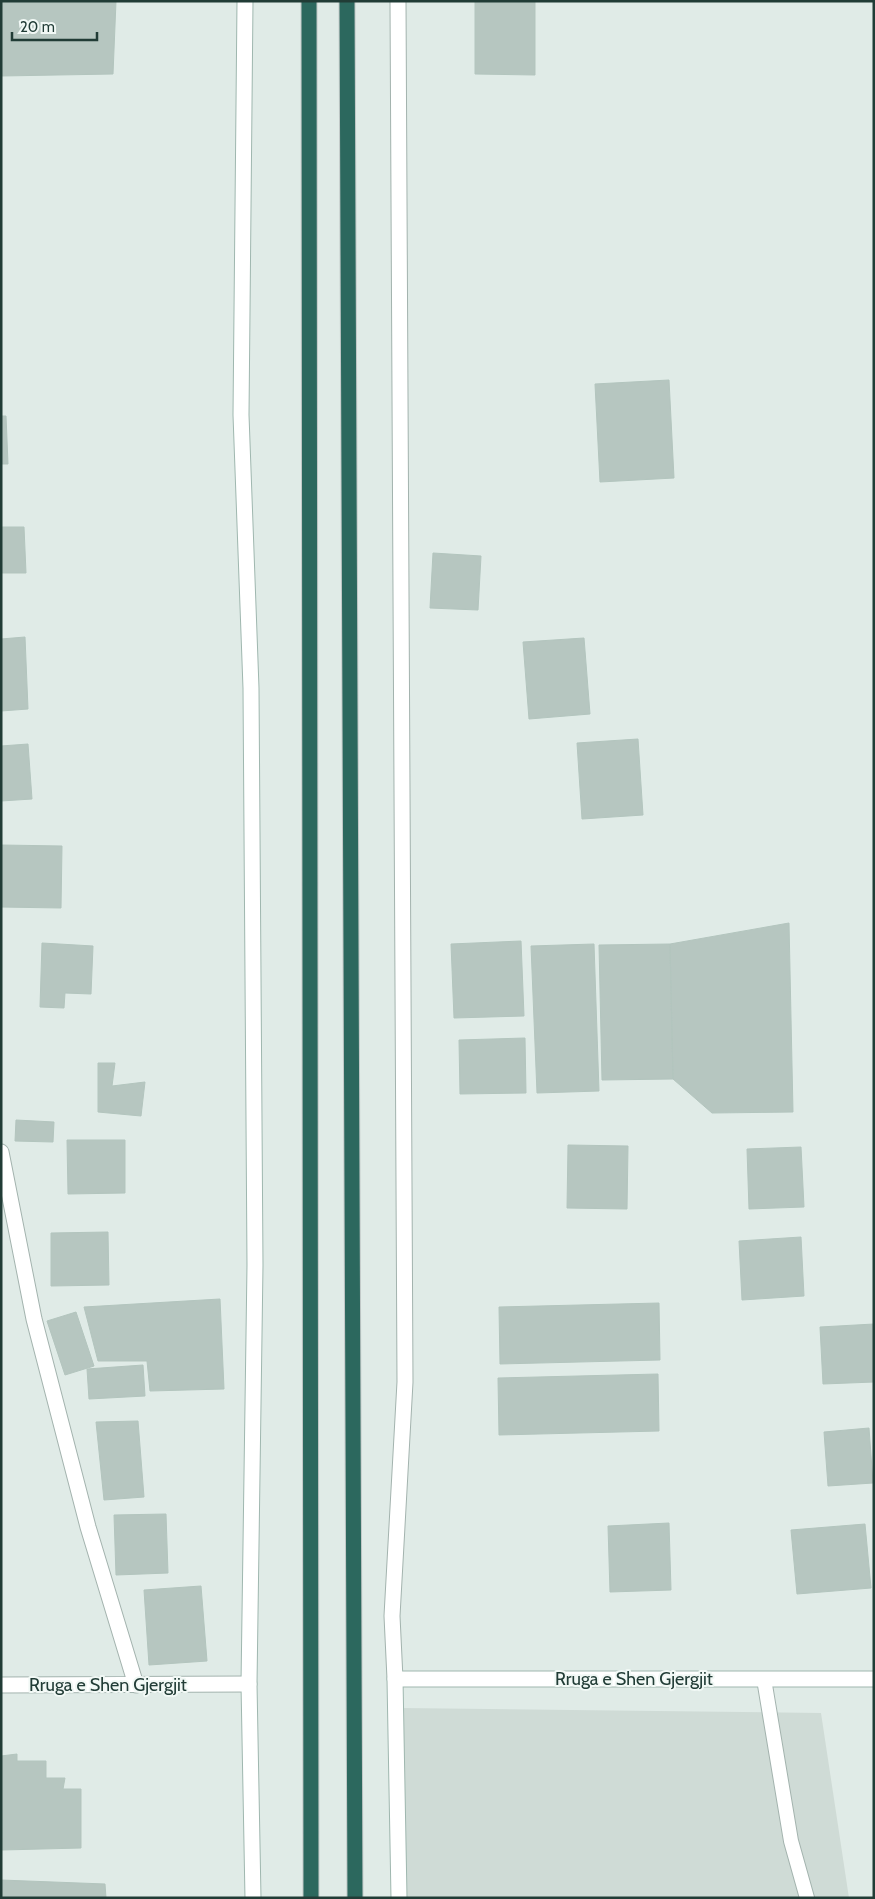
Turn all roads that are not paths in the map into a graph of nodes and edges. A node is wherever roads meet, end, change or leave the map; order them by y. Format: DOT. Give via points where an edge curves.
graph roads {
  1 [pos="245,1"];
  2 [pos="309,1"];
  3 [pos="347,1"];
  4 [pos="398,1"];
  5 [pos="1,1152"];
  6 [pos="395,1679"];
  7 [pos="764,1679"];
  8 [pos="874,1679"];
  9 [pos="249,1684"];
  10 [pos="1,1685"];
  11 [pos="136,1685"];
  12 [pos="253,1898"];
  13 [pos="310,1898"];
  14 [pos="355,1898"];
  15 [pos="399,1898"];
  16 [pos="807,1898"];
  1 -- 9 [label="street" via="241,415 251,688 255,1265"];
  2 -- 13 [label="highway"];
  3 -- 14 [label="highway"];
  4 -- 6 [label="street" via="405,1382 392,1616"];
  5 -- 11 [label="street" via="34,1319 88,1527"];
  6 -- 7 [label="street, Rruga e Shen Gjergjit"];
  6 -- 15 [label="street"];
  7 -- 8 [label="street, Rruga e Shen Gjergjit"];
  7 -- 16 [label="lane" via="791,1841"];
  9 -- 11 [label="street, Rruga e Shen Gjergjit"];
  9 -- 12 [label="street"];
  10 -- 11 [label="street, Rruga e Shen Gjergjit"];
}
